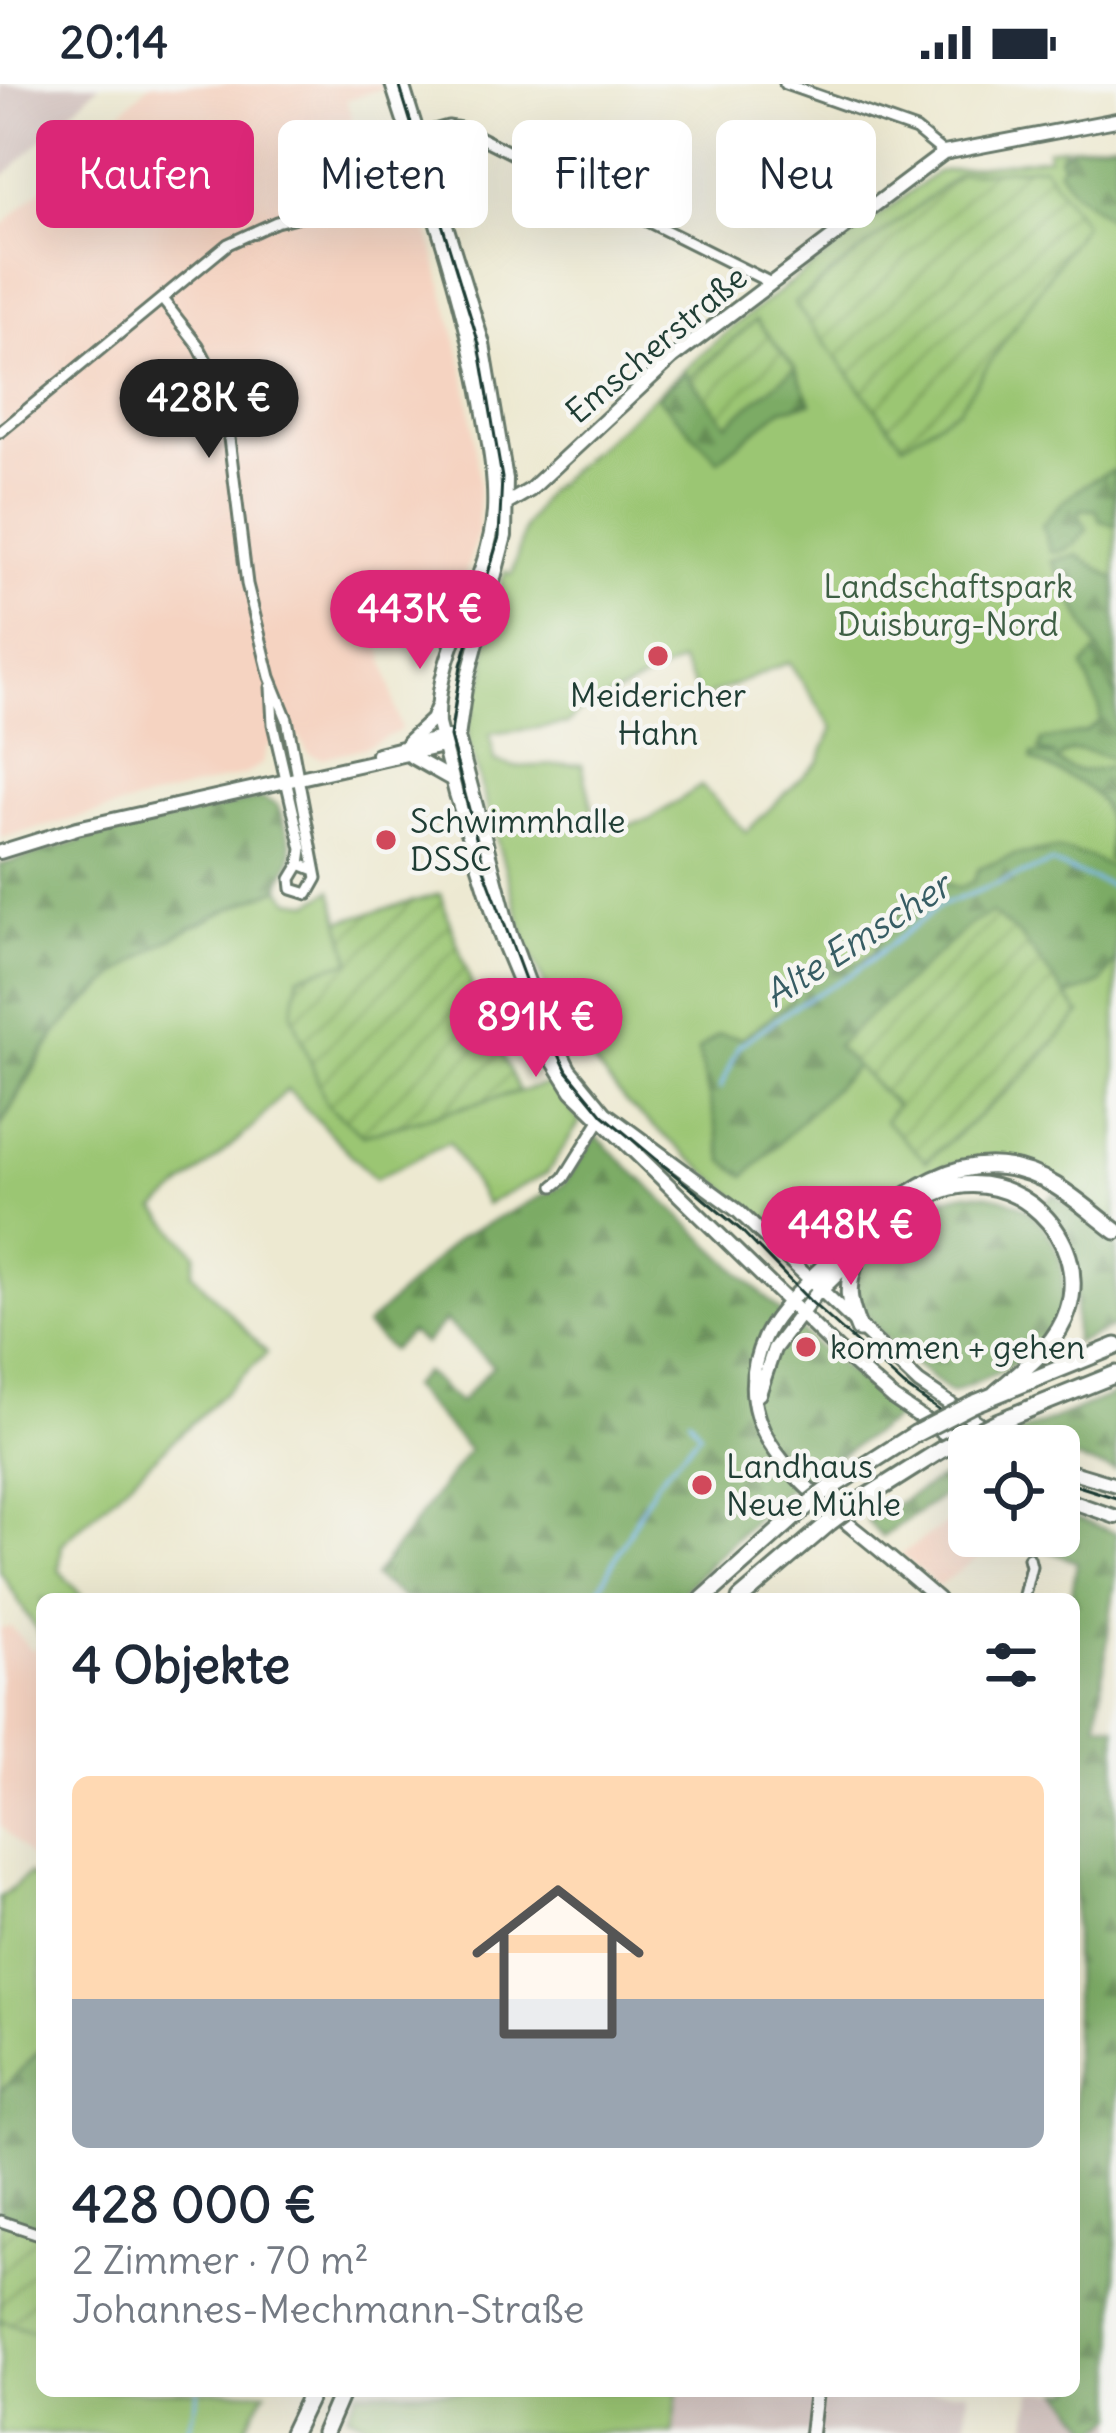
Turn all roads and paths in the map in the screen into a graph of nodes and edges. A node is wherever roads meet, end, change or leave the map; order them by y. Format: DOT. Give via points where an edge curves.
graph roads {
  1 [pos="392,84"];
  2 [pos="402,84"];
  3 [pos="785,84"];
  4 [pos="803,87"];
  5 [pos="408,120"];
  6 [pos="410,120"];
  7 [pos="1116,120"];
  8 [pos="488,142"];
  9 [pos="944,153"];
  10 [pos="278,224"];
  11 [pos="443,228"];
  12 [pos="771,283"];
  13 [pos="162,299"];
  14 [pos="0,432"];
  15 [pos="501,507"];
  16 [pos="438,707"];
  17 [pos="458,738"];
  18 [pos="442,742"];
  19 [pos="405,750"];
  20 [pos="292,779"];
  21 [pos="452,779"];
  22 [pos="0,852"];
  23 [pos="300,864"];
  24 [pos="315,870"];
  25 [pos="602,1116"];
  26 [pos="554,1186"];
  27 [pos="1116,1231"];
  28 [pos="861,1251"];
  29 [pos="814,1285"];
  30 [pos="794,1308"];
  31 [pos="860,1329"];
  32 [pos="1110,1348"];
  33 [pos="1109,1379"];
  34 [pos="995,1394"];
  35 [pos="981,1425"];
  36 [pos="948,1436"];
  37 [pos="1080,1474"];
  38 [pos="1116,1485"];
  39 [pos="1080,1504"];
  40 [pos="1116,1517"];
  41 [pos="1029,1558"];
  42 [pos="710,1593"];
  43 [pos="747,1593"];
  44 [pos="931,1593"];
  45 [pos="1024,1593"];
  46 [pos="0,2221"];
  47 [pos="36,2233"];
  48 [pos="309,2397"];
  49 [pos="339,2397"];
  50 [pos="815,2397"];
  51 [pos="292,2433"];
  52 [pos="324,2433"];
  53 [pos="811,2433"];
  1 -- 5 [label="main road"];
  2 -- 6 [label="main road"];
  3 -- 4 [label="street"];
  4 -- 9 [label="street" via="916,130"];
  7 -- 9 [label="main road, Emscherstraße"];
  8 -- 12 [label="street"];
  9 -- 12 [label="main road, Emscherstraße"];
  10 -- 13 [label="street" via="228,244"];
  11 -- 15 [label="main road" via="483,344"];
  12 -- 15 [label="main road, Emscherstraße"];
  13 -- 14 [label="street"];
  13 -- 20 [label="street" via="218,383 247,584 286,719"];
  15 -- 16 [label="main road"];
  15 -- 17 [label="main road" via="497,572"];
  16 -- 18 [label="main road"];
  16 -- 19 [label="main road"];
  17 -- 18 [label="main road"];
  17 -- 25 [label="main road" via="535,1000"];
  18 -- 19 [label="main road"];
  18 -- 21 [label="main road"];
  19 -- 20 [label="main road"];
  19 -- 21 [label="main road"];
  20 -- 22 [label="main road"];
  20 -- 23 [label="street"];
  20 -- 24 [label="street"];
  21 -- 25 [label="main road" via="526,1004 561,1074"];
  23 -- 24 [label="street"];
  23 -- 24 [label="street" via="290,879 299,894 315,887"];
  25 -- 26 [label="street"];
  25 -- 29 [label="main road" via="738,1211"];
  25 -- 30 [label="main road"];
  27 -- 29 [label="highway" via="1036,1176 966,1169 905,1194"];
  28 -- 29 [label="highway"];
  28 -- 31 [label="highway" via="847,1290"];
  28 -- 34 [label="highway" via="919,1202 955,1187 1013,1193 1051,1222 1070,1262 1068,1312 1041,1353"];
  29 -- 30 [label="main road"];
  29 -- 31 [label="main road"];
  30 -- 36 [label="main road" via="894,1399"];
  30 -- 44 [label="main road" via="764,1337 752,1384 767,1440 783,1465"];
  31 -- 35 [label="main road"];
  32 -- 34 [label="highway"];
  33 -- 43 [label="highway, bridge" via="941,1450 830,1522"];
  34 -- 42 [label="highway, bridge" via="827,1490"];
  37 -- 38 [label="main road"];
  39 -- 40 [label="main road"];
  41 -- 45 [label="street"];
  46 -- 47 [label="street"];
  48 -- 51 [label="highway"];
  49 -- 52 [label="highway"];
  50 -- 53 [label="main road"];
}
